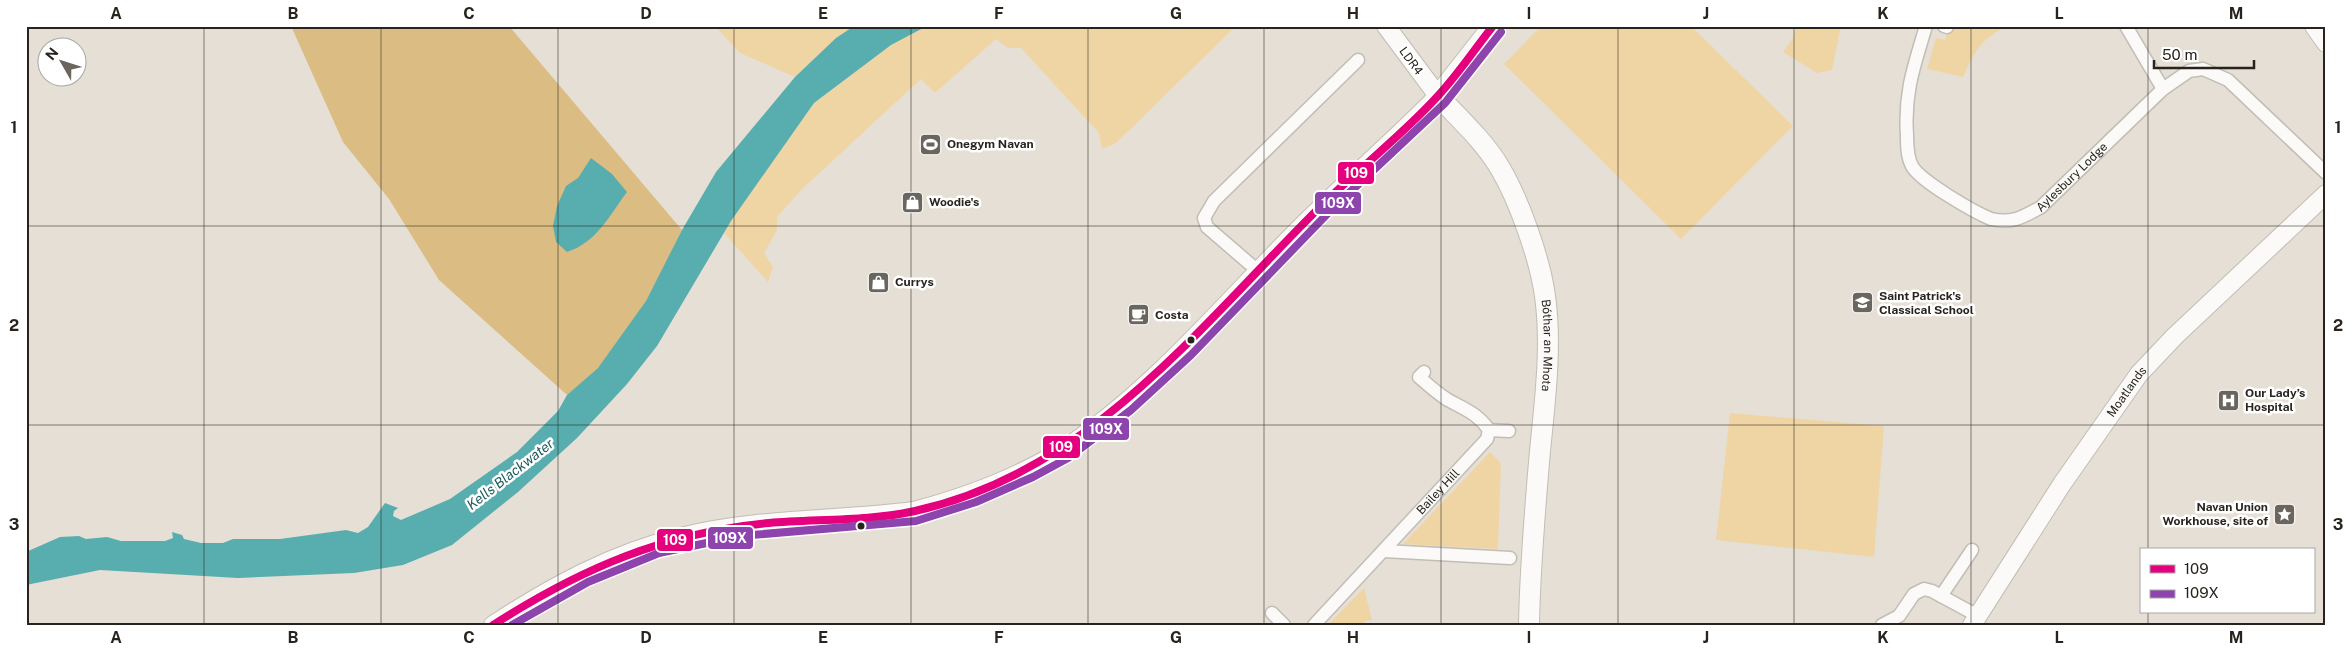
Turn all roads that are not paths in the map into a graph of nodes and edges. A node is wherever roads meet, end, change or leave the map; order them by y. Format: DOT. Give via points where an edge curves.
graph roads {
  1 [pos="1386,26"];
  2 [pos="1493,26"];
  3 [pos="1926,26"];
  4 [pos="2126,26"];
  5 [pos="2314,26"];
  6 [pos="2326,43"];
  7 [pos="1358,60"];
  8 [pos="2163,89"];
  9 [pos="1438,96"];
  10 [pos="2326,173"];
  11 [pos="2326,194"];
  12 [pos="1258,271"];
  13 [pos="1424,372"];
  14 [pos="1489,430"];
  15 [pos="1509,431"];
  16 [pos="1972,550"];
  17 [pos="1384,551"];
  18 [pos="1510,558"];
  19 [pos="1941,596"];
  20 [pos="1272,613"];
  21 [pos="1975,620"];
  22 [pos="494,625"];
  23 [pos="1284,625"];
  24 [pos="1314,625"];
  25 [pos="1530,625"];
  26 [pos="1882,625"];
  1 -- 9 [label="main road, LDR4"];
  2 -- 9 [label="main road"];
  3 -- 8 [label="street, Aylesbury Lodge" via="1910,79 1905,109 1911,164 1926,180 1991,220 2019,220 2041,207"];
  4 -- 8 [label="street"];
  5 -- 6 [label="main road"];
  7 -- 12 [label="street" via="1214,201 1204,218 1207,227"];
  8 -- 10 [label="street, Aylesbury Lodge" via="2189,71 2203,69 2216,73 2228,80"];
  9 -- 12 [label="main road" via="1326,201"];
  9 -- 25 [label="main road, Bóthar an Mhota" via="1487,150 1505,177 1529,235 1545,295 1548,320 1545,400"];
  11 -- 21 [label="main road, Moatlands" via="2174,336 2139,374 2062,484"];
  12 -- 22 [label="main road" via="1184,348 1125,402 1063,449 1029,468 972,493 914,511 681,536 605,562"];
  13 -- 14 [label="street" via="1419,377 1448,400 1482,419"];
  14 -- 15 [label="street"];
  14 -- 17 [label="street, Bailey Hill" via="1488,440"];
  16 -- 19 [label="street"];
  17 -- 18 [label="street"];
  17 -- 24 [label="street, Bailey Hill"];
  19 -- 21 [label="street"];
  19 -- 26 [label="street" via="1924,589 1914,594 1899,616"];
  20 -- 23 [label="street"];
}
